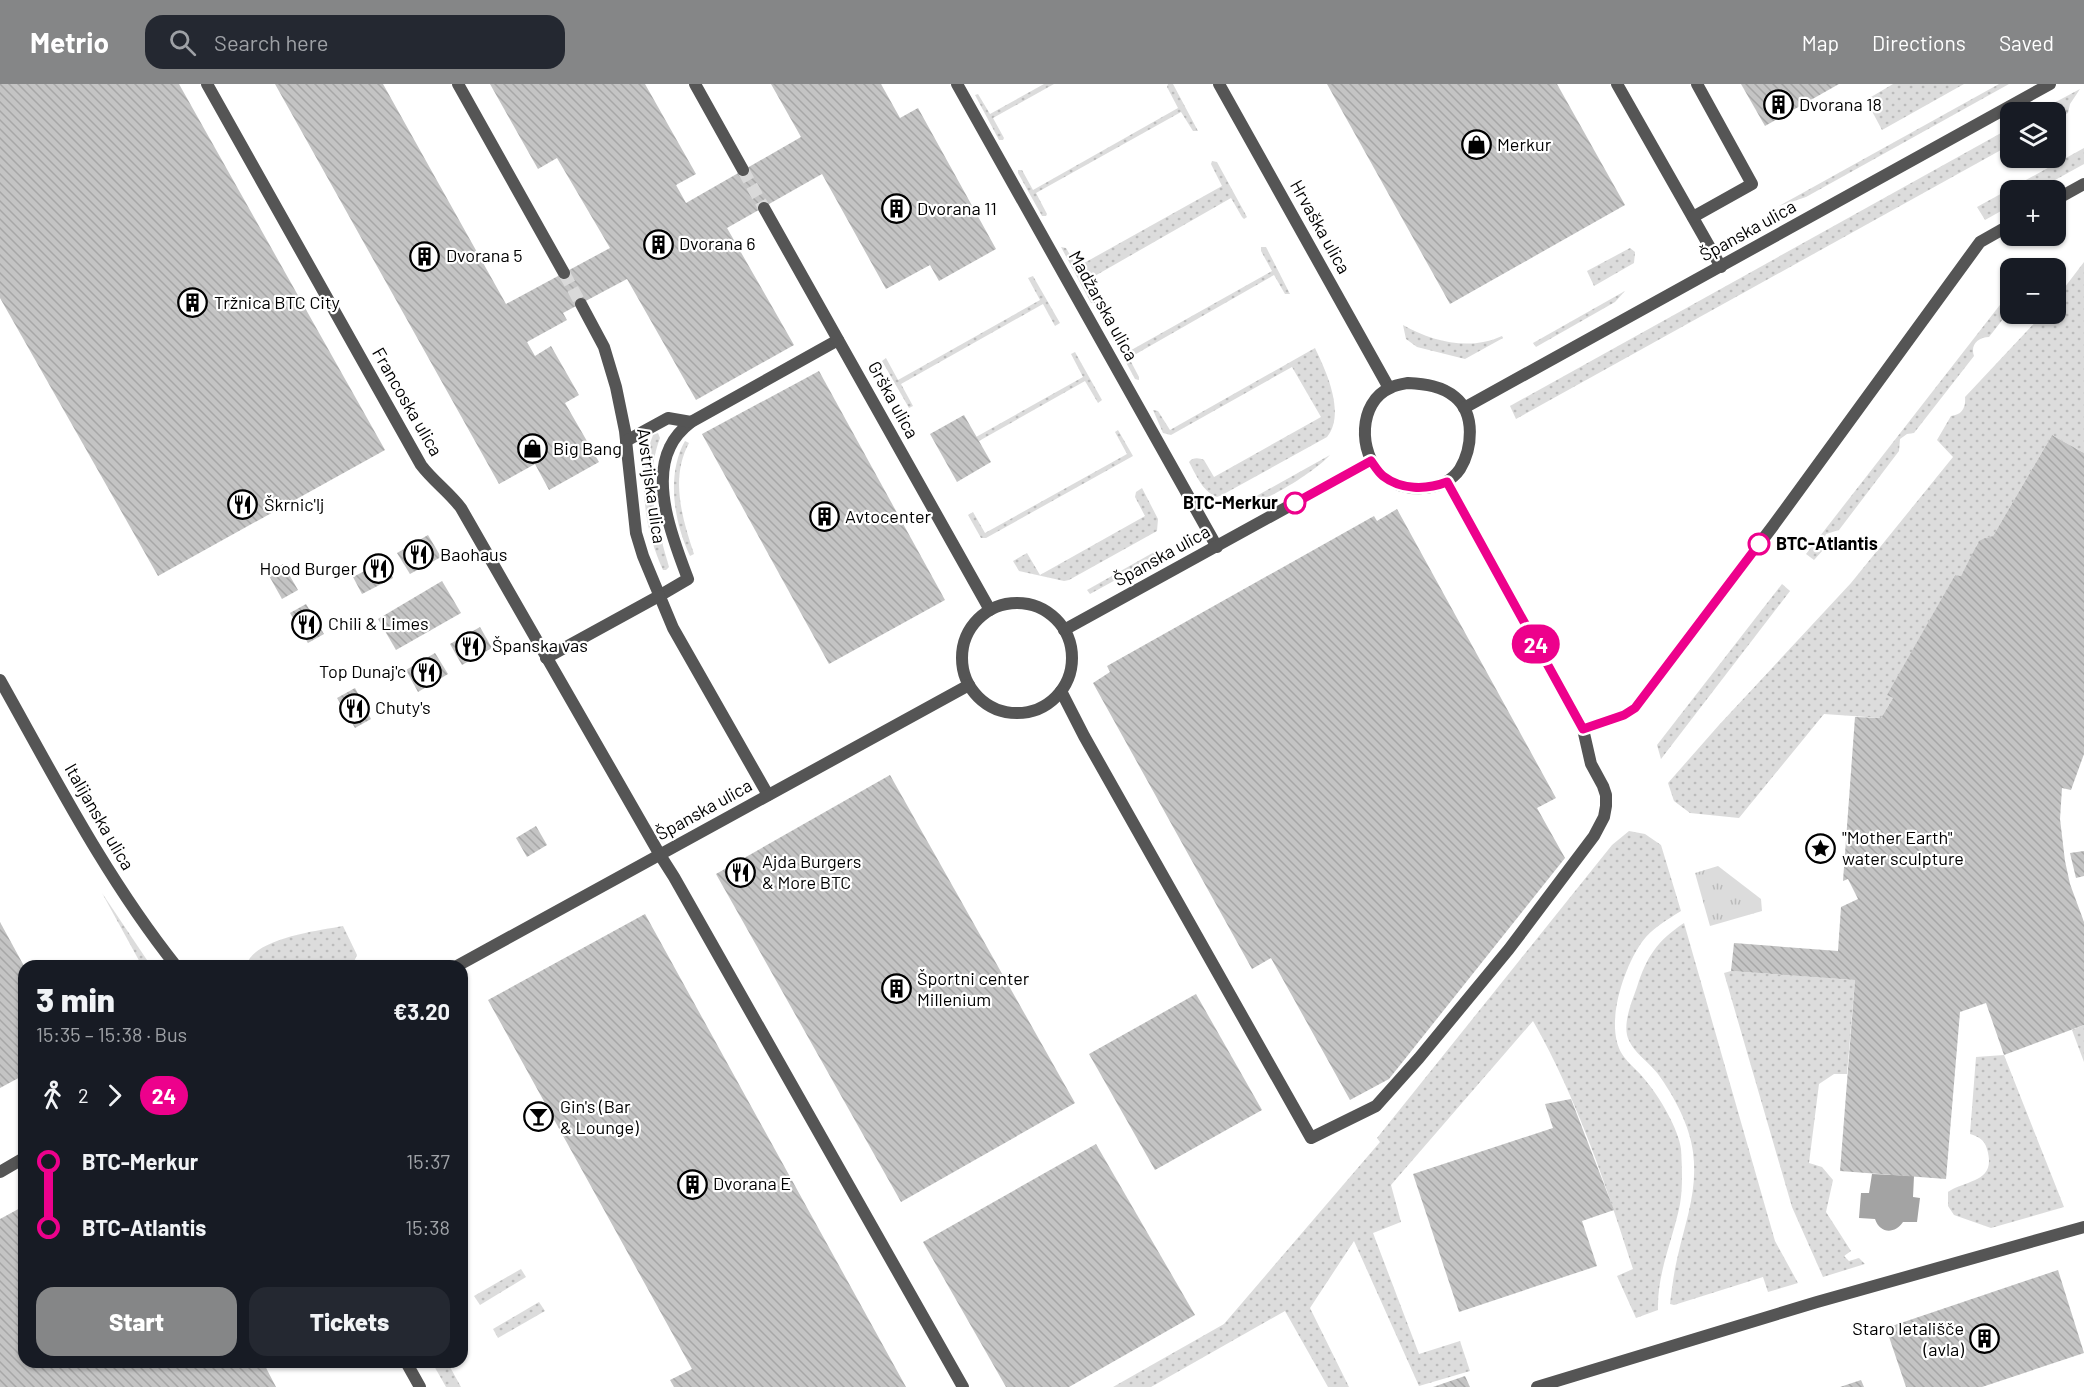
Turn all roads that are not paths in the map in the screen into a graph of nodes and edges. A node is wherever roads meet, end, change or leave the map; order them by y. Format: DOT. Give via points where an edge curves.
graph roads {
  1 [pos="207,84"];
  2 [pos="458,84"];
  3 [pos="695,84"];
  4 [pos="957,84"];
  5 [pos="1219,84"];
  6 [pos="1617,84"];
  7 [pos="1697,84"];
  8 [pos="2050,84"];
  9 [pos="743,170"];
  10 [pos="2084,184"];
  11 [pos="2066,194"];
  12 [pos="764,208"];
  13 [pos="1693,217"];
  14 [pos="2000,231"];
  15 [pos="1721,267"];
  16 [pos="564,273"];
  17 [pos="581,304"];
  18 [pos="838,340"];
  19 [pos="1389,388"];
  20 [pos="1464,408"];
  21 [pos="691,422"];
  22 [pos="626,441"];
  23 [pos="1371,461"];
  24 [pos="1447,482"];
  25 [pos="1217,547"];
  26 [pos="658,596"];
  27 [pos="990,610"];
  28 [pos="1064,630"];
  29 [pos="546,657"];
  30 [pos="0,680"];
  31 [pos="969,685"];
  32 [pos="1061,691"];
  33 [pos="1583,729"];
  34 [pos="768,795"];
  35 [pos="660,855"];
  36 [pos="172,960"];
  37 [pos="468,960"];
  38 [pos="18,1162"];
  39 [pos="0,1172"];
  40 [pos="2084,1227"];
  41 [pos="409,1368"];
  42 [pos="420,1387"];
  43 [pos="963,1387"];
  44 [pos="1538,1387"];
  1 -- 29 [label="street, Francoska ulica" via="421,465 461,508"];
  2 -- 16 [label="street"];
  3 -- 9 [label="street"];
  4 -- 25 [label="street, Madžarska ulica"];
  5 -- 19 [label="street, Hrvaška ulica"];
  6 -- 13 [label="street"];
  7 -- 13 [label="street" via="1752,184"];
  8 -- 15 [label="street, Španska ulica"];
  10 -- 11 [label="street"];
  12 -- 18 [label="street, Grška ulica"];
  13 -- 15 [label="street"];
  14 -- 33 [label="street" via="1980,242 1635,708"];
  15 -- 20 [label="street, Španska ulica"];
  17 -- 22 [label="street, Avstrijska ulica" via="604,346"];
  18 -- 21 [label="street"];
  18 -- 27 [label="street, Grška ulica"];
  19 -- 20 [label="street" via="1408,383 1428,384 1457,398"];
  19 -- 23 [label="street" via="1377,398 1366,423 1366,449"];
  20 -- 24 [label="street" via="1470,426 1467,457"];
  21 -- 22 [label="street" via="668,418"];
  21 -- 26 [label="street" via="669,448 664,488 667,516 688,579"];
  22 -- 26 [label="street, Avstrijska ulica" via="636,532"];
  23 -- 24 [label="street" via="1382,476 1414,488"];
  23 -- 25 [label="street, Španska ulica"];
  24 -- 33 [label="street"];
  25 -- 28 [label="street, Španska ulica"];
  26 -- 29 [label="street"];
  26 -- 34 [label="street, Avstrijska ulica"];
  27 -- 28 [label="street" via="1018,603 1034,606 1059,621"];
  27 -- 31 [label="street" via="975,621 963,648 964,676"];
  28 -- 32 [label="street" via="1072,657"];
  29 -- 35 [label="street, Francoska ulica"];
  30 -- 36 [label="street, Italijanska ulica" via="123,895"];
  31 -- 32 [label="street" via="985,703 1017,712 1034,710"];
  31 -- 34 [label="street, Španska ulica"];
  32 -- 33 [label="street" via="1311,1138 1376,1106 1509,949 1594,836 1604,817 1605,795 1591,764"];
  34 -- 35 [label="street, Španska ulica"];
  35 -- 37 [label="street, Španska ulica"];
  35 -- 43 [label="street, Francoska ulica"];
  38 -- 39 [label="street"];
  40 -- 44 [label="street" via="1816,1302"];
  41 -- 42 [label="street"];
}
